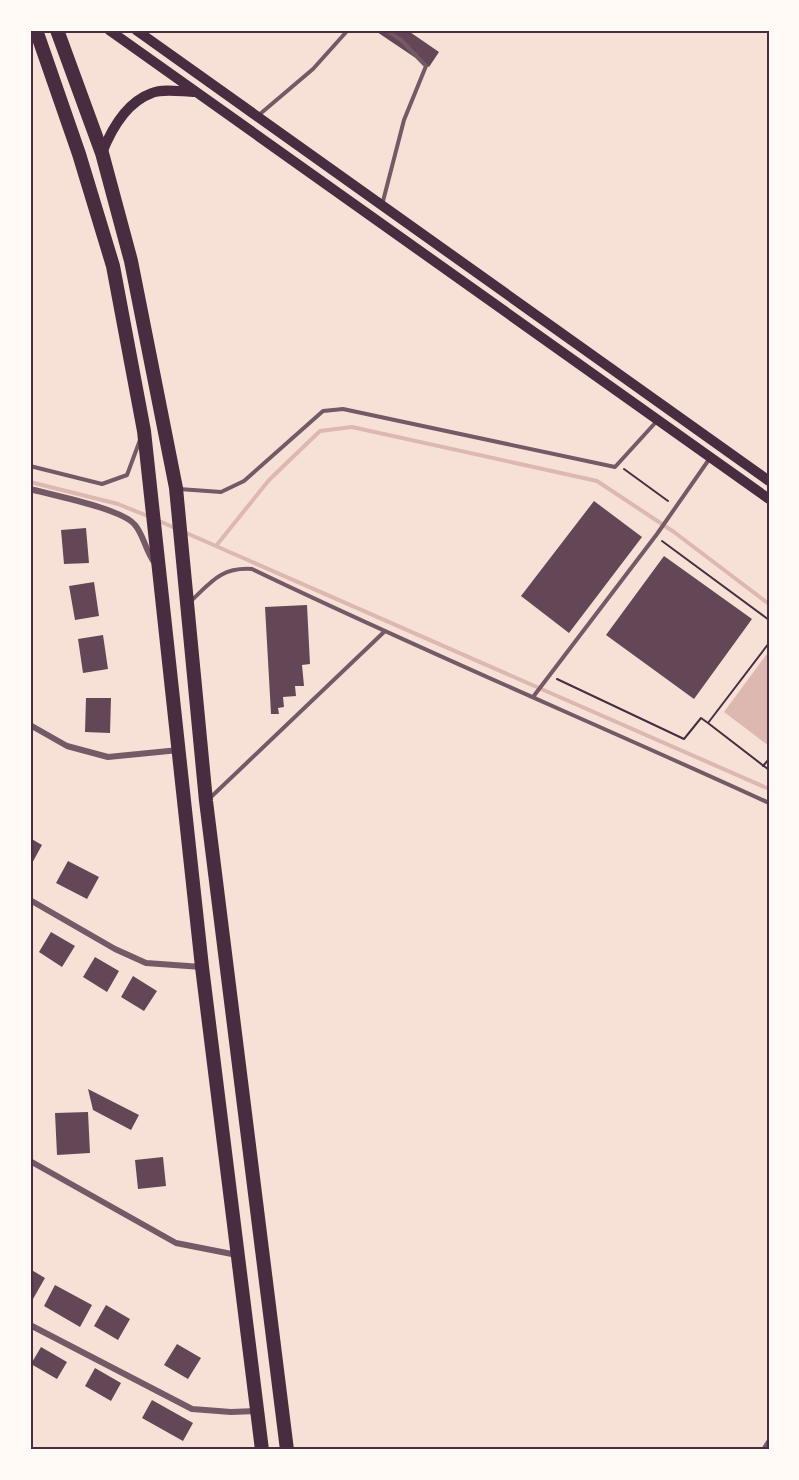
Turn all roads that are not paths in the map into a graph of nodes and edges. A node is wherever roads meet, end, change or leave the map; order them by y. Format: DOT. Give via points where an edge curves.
graph roads {
  1 [pos="36,30"];
  2 [pos="57,30"];
  3 [pos="109,30"];
  4 [pos="136,30"];
  5 [pos="348,30"];
  6 [pos="386,30"];
  7 [pos="195,92"];
  8 [pos="258,116"];
  9 [pos="102,153"];
  10 [pos="382,206"];
  11 [pos="658,420"];
  12 [pos="144,431"];
  13 [pos="711,458"];
  14 [pos="30,466"];
  15 [pos="769,481"];
  16 [pos="176,488"];
  17 [pos="30,489"];
  18 [pos="769,499"];
  19 [pos="160,570"];
  20 [pos="188,604"];
  21 [pos="384,632"];
  22 [pos="533,697"];
  23 [pos="30,725"];
  24 [pos="179,750"];
  25 [pos="206,801"];
  26 [pos="769,803"];
  27 [pos="30,900"];
  28 [pos="202,967"];
  29 [pos="30,1161"];
  30 [pos="237,1255"];
  31 [pos="30,1325"];
  32 [pos="256,1411"];
  33 [pos="769,1442"];
  34 [pos="262,1450"];
  35 [pos="287,1450"];
  36 [pos="764,1450"];
  1 -- 12 [label="highway" via="113,266"];
  2 -- 9 [label="highway"];
  3 -- 7 [label="main road"];
  4 -- 8 [label="main road"];
  5 -- 8 [label="lane" via="313,69"];
  6 -- 10 [label="lane" via="426,66 404,120"];
  7 -- 9 [label="main road" via="153,92 111,128"];
  7 -- 11 [label="main road"];
  8 -- 10 [label="main road"];
  9 -- 16 [label="highway" via="130,261"];
  10 -- 15 [label="main road"];
  11 -- 13 [label="main road"];
  11 -- 16 [label="lane" via="615,467 343,409 323,411 244,481 220,492"];
  12 -- 14 [label="lane" via="127,475 102,484"];
  12 -- 19 [label="highway"];
  13 -- 18 [label="main road"];
  13 -- 22 [label="lane"];
  16 -- 20 [label="highway"];
  17 -- 19 [label="street" via="120,514 135,525 145,550"];
  19 -- 24 [label="highway"];
  20 -- 21 [label="lane" via="218,575 234,568 252,569"];
  20 -- 25 [label="highway"];
  21 -- 22 [label="lane"];
  21 -- 25 [label="lane"];
  22 -- 26 [label="lane"];
  23 -- 24 [label="street" via="67,746 108,757"];
  24 -- 28 [label="highway"];
  25 -- 35 [label="highway"];
  27 -- 28 [label="street" via="146,963"];
  28 -- 30 [label="highway"];
  29 -- 30 [label="street" via="176,1242"];
  30 -- 32 [label="highway"];
  31 -- 32 [label="street" via="192,1409"];
  32 -- 34 [label="highway"];
  33 -- 36 [label="street"];
}
